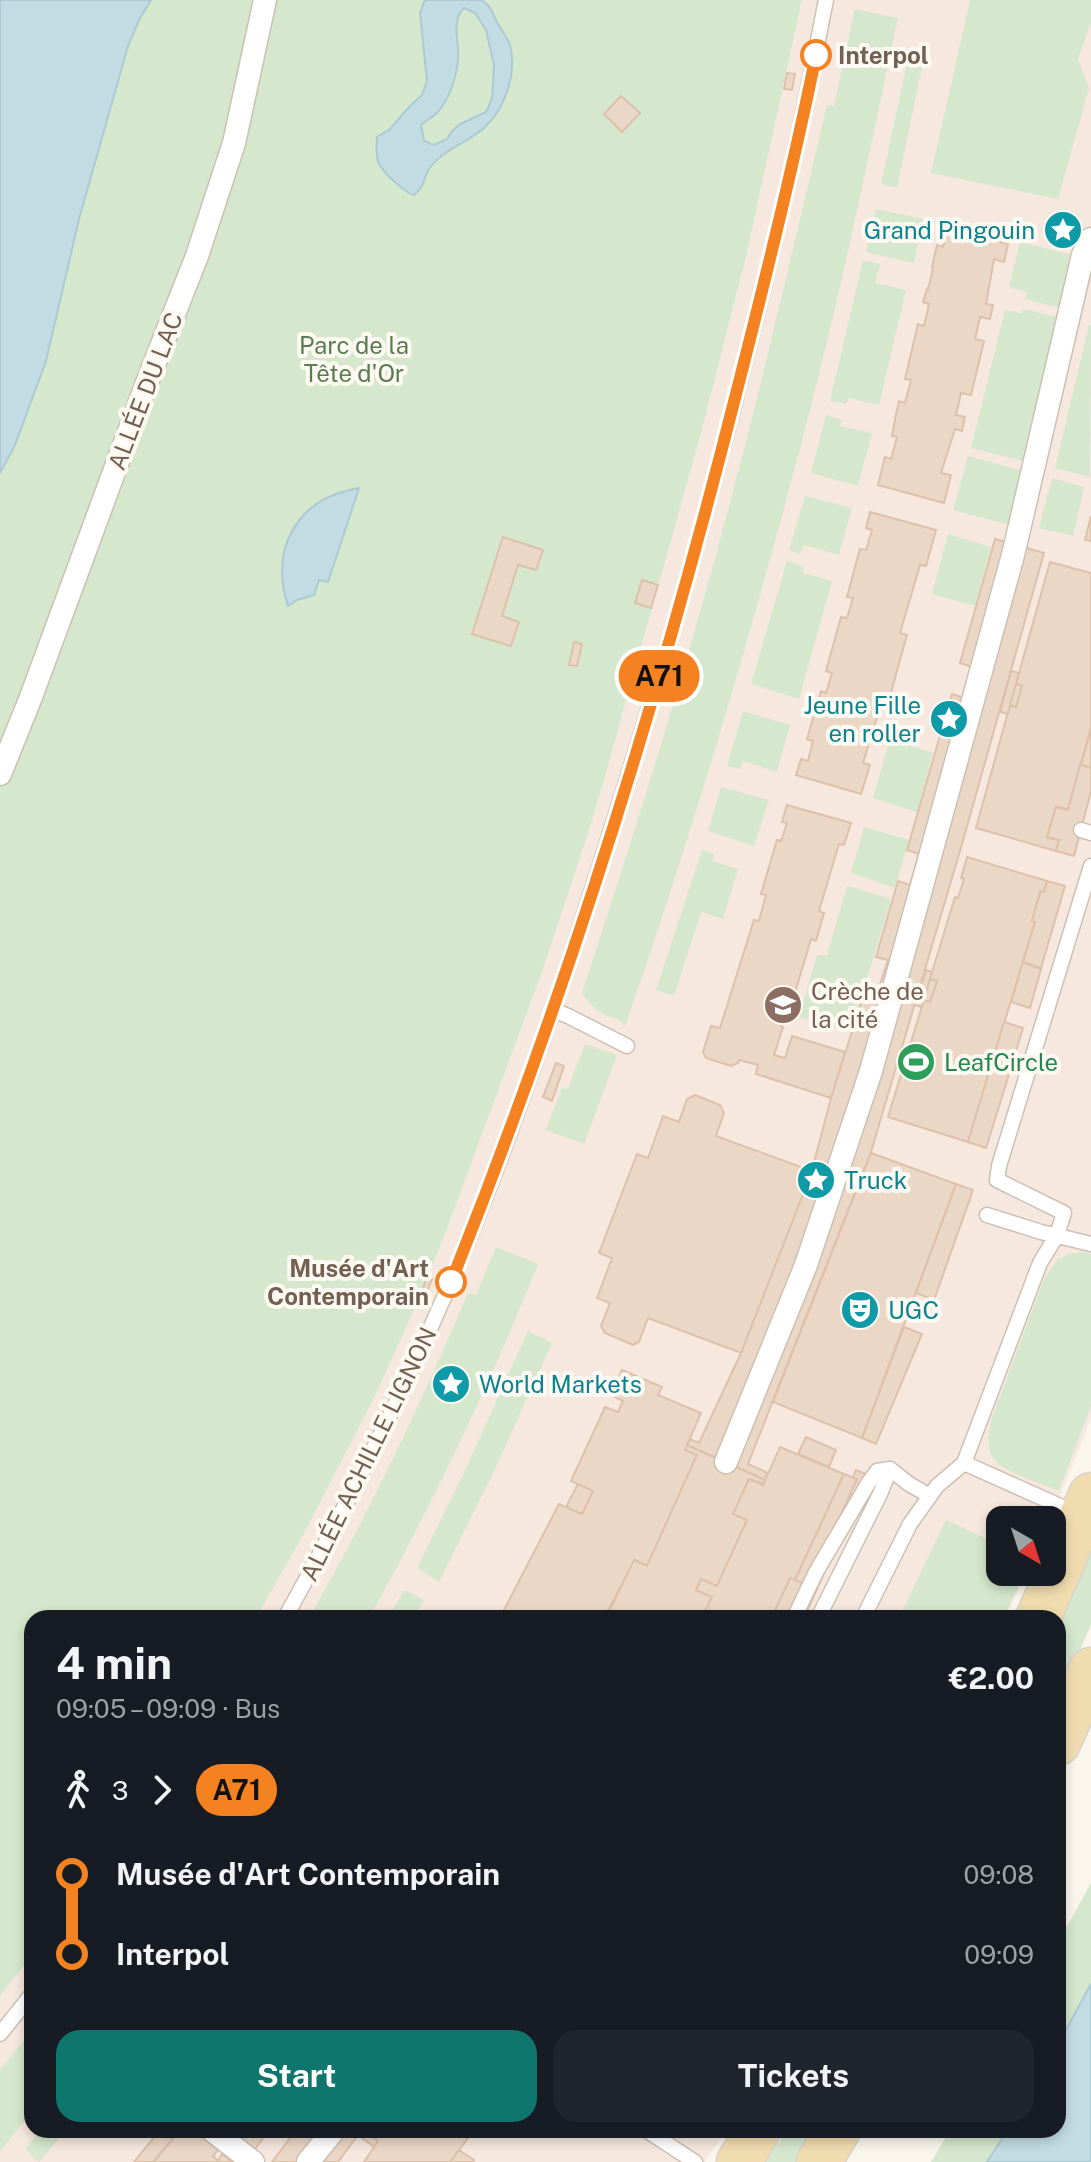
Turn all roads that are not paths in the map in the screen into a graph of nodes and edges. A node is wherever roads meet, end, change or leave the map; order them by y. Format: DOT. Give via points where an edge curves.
graph roads {
  1 [pos="265,0"];
  2 [pos="826,0"];
  3 [pos="1091,239"];
  4 [pos="0,774"];
  5 [pos="1091,866"];
  6 [pos="553,1010"];
  7 [pos="627,1046"];
  8 [pos="987,1215"];
  9 [pos="1057,1235"];
  10 [pos="1091,1244"];
  11 [pos="726,1462"];
  12 [pos="964,1463"];
  13 [pos="890,1469"];
  14 [pos="930,1496"];
  15 [pos="1086,1507"];
  16 [pos="289,1610"];
  17 [pos="798,1610"];
  18 [pos="822,1610"];
  19 [pos="867,1610"];
  20 [pos="1041,1610"];
  21 [pos="1091,1670"];
  22 [pos="1066,1725"];
  23 [pos="24,2004"];
  24 [pos="0,2034"];
  25 [pos="222,2138"];
  26 [pos="328,2138"];
  27 [pos="657,2138"];
  28 [pos="753,2138"];
  29 [pos="833,2138"];
  30 [pos="690,2161"];
  31 [pos="253,2162"];
  32 [pos="308,2162"];
  33 [pos="739,2162"];
  34 [pos="819,2162"];
  1 -- 4 [label="street, ALLÉE DU LAC" via="234,143 197,256"];
  2 -- 6 [label="lane, ALLÉE ACHILLE LIGNON" via="763,289 700,538"];
  3 -- 11 [label="street" via="1013,555 871,1071 806,1265"];
  5 -- 9 [label="lane" via="997,1180 1064,1213"];
  6 -- 7 [label="lane"];
  6 -- 16 [label="lane, ALLÉE ACHILLE LIGNON" via="450,1283 397,1401"];
  8 -- 9 [label="lane"];
  9 -- 10 [label="lane"];
  9 -- 12 [label="lane" via="1040,1263"];
  12 -- 14 [label="lane"];
  12 -- 15 [label="lane" via="1060,1506"];
  13 -- 14 [label="lane"];
  13 -- 17 [label="lane" via="877,1471 869,1482"];
  13 -- 18 [label="lane"];
  14 -- 19 [label="lane"];
  15 -- 20 [label="main road"];
  21 -- 22 [label="main road"];
  23 -- 24 [label="lane"];
  25 -- 31 [label="street"];
  26 -- 32 [label="street"];
  27 -- 30 [label="lane"];
  28 -- 33 [label="main road"];
  29 -- 34 [label="main road"];
}
